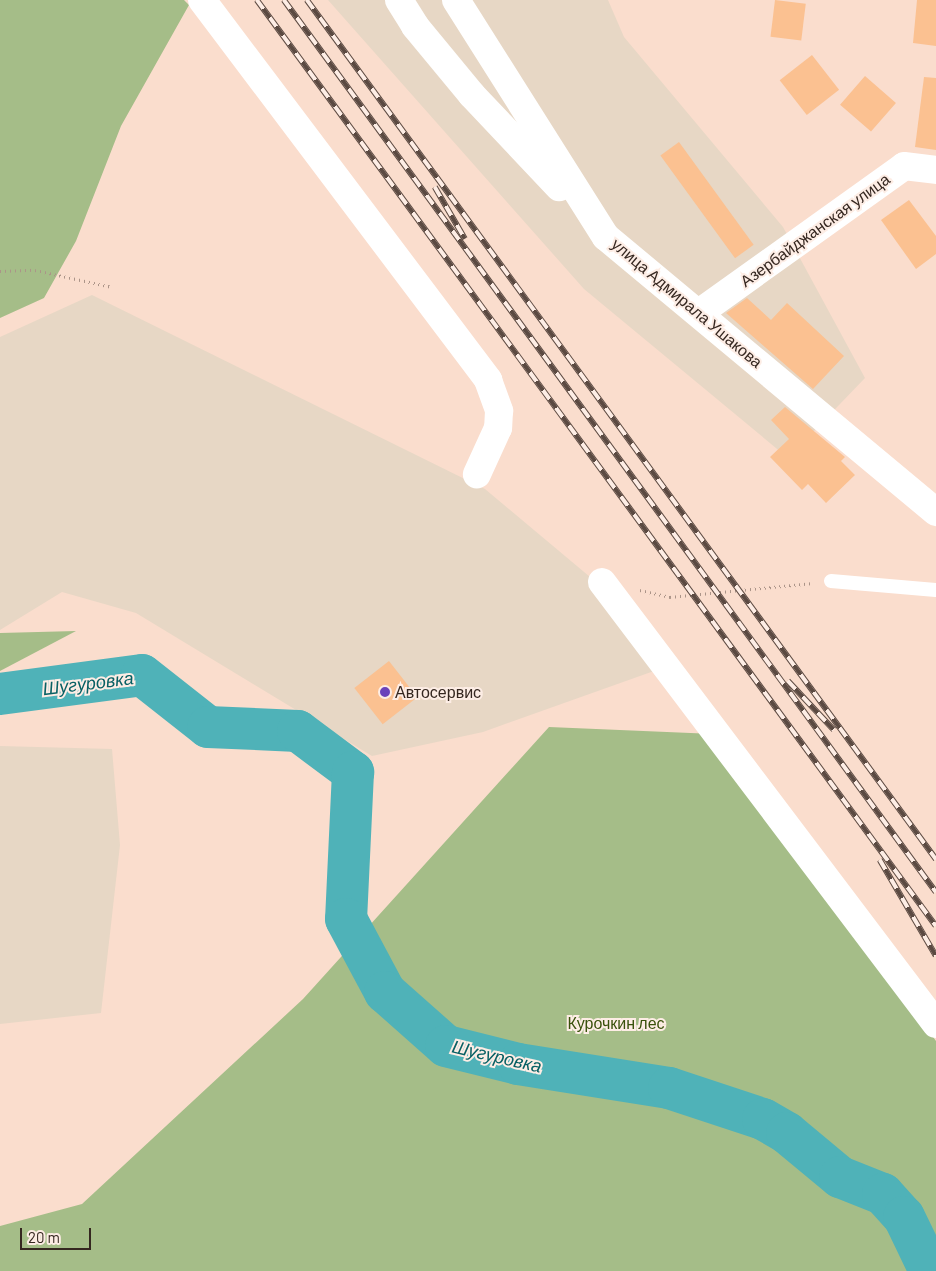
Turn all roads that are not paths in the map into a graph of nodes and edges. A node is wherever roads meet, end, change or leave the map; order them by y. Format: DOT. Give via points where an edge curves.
graph roads {
  1 [pos="202,0"];
  2 [pos="399,0"];
  3 [pos="456,0"];
  4 [pos="936,170"];
  5 [pos="606,237"];
  6 [pos="699,313"];
  7 [pos="477,474"];
  8 [pos="936,512"];
  9 [pos="830,581"];
  10 [pos="609,589"];
  11 [pos="936,590"];
  12 [pos="936,1024"];
  1 -- 7 [label="street" via="488,380 499,411 498,428"];
  2 -- 5 [label="street" via="415,26 472,95"];
  3 -- 5 [label="street, улица Адмирала Ушакова"];
  4 -- 6 [label="street, Азербайджанская улица" via="904,166"];
  5 -- 6 [label="street, улица Адмирала Ушакова"];
  6 -- 8 [label="street, улица Адмирала Ушакова"];
  9 -- 11 [label="lane"];
  10 -- 12 [label="street" via="686,696"];
}
